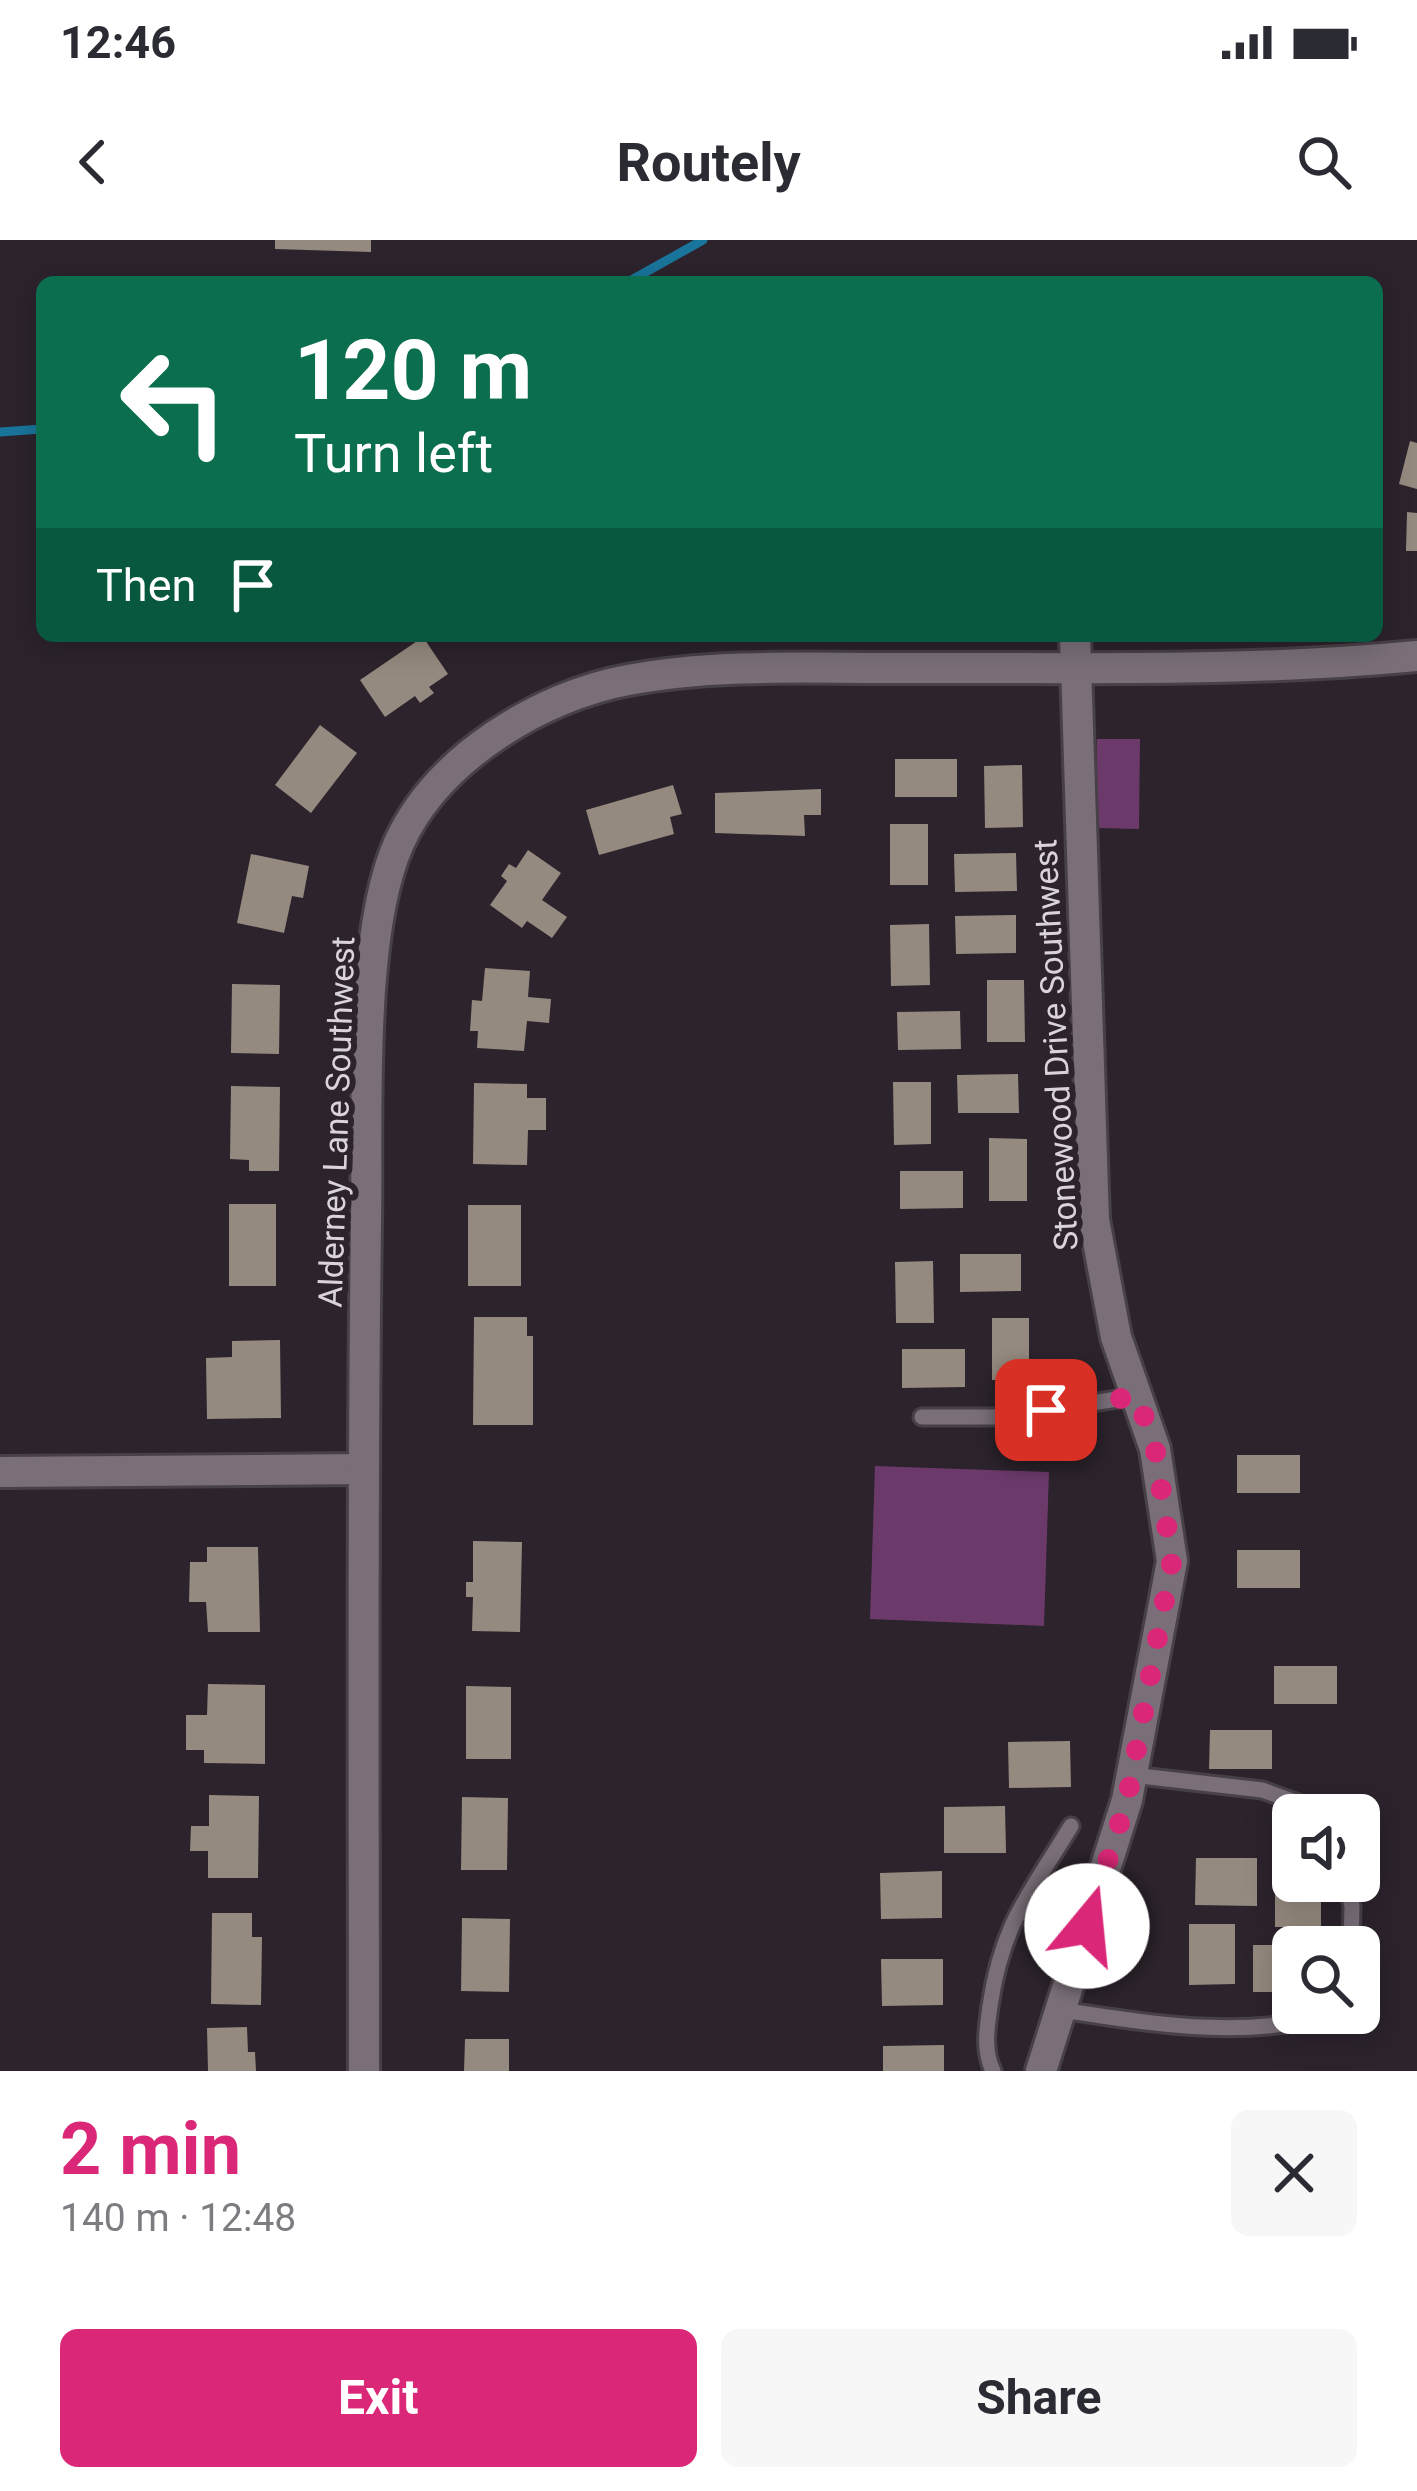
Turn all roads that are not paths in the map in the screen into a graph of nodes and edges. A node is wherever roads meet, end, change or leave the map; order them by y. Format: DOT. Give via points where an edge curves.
graph roads {
  1 [pos="1074,651"];
  2 [pos="1417,656"];
  3 [pos="1137,1396"];
  4 [pos="922,1418"];
  5 [pos="363,1469"];
  6 [pos="0,1472"];
  7 [pos="1132,1775"];
  8 [pos="1273,1794"];
  9 [pos="1071,1826"];
  10 [pos="1061,2010"];
  11 [pos="1272,2027"];
  12 [pos="364,2071"];
  13 [pos="993,2071"];
  14 [pos="1041,2071"];
  1 -- 2 [label="street, Alderney Lane Southwest" via="1276,666"];
  1 -- 3 [label="street, Stonewood Drive Southwest" via="1094,1220 1116,1337"];
  1 -- 5 [label="street, Alderney Lane Southwest" via="628,680 545,708 449,774 399,843 376,942"];
  3 -- 4 [label="lane" via="1000,1417"];
  3 -- 7 [label="street, Stonewood Drive Southwest" via="1155,1448 1172,1561"];
  5 -- 6 [label="street"];
  5 -- 12 [label="street, Alderney Lane Southwest"];
  7 -- 8 [label="lane"];
  7 -- 10 [label="street, Stonewood Drive Southwest"];
  9 -- 13 [label="lane" via="999,1949 985,2037"];
  10 -- 11 [label="lane" via="1154,2024"];
  10 -- 14 [label="street, Stonewood Drive Southwest"];
}
